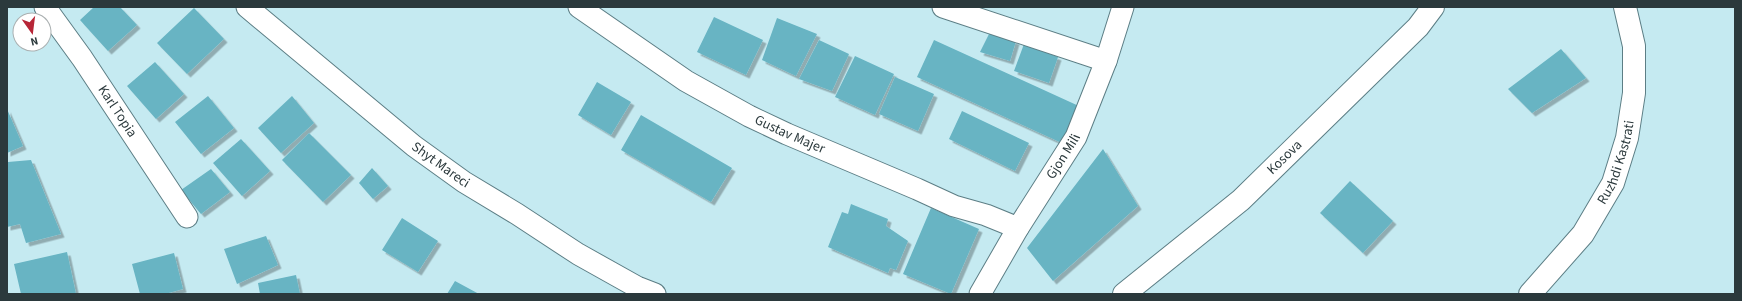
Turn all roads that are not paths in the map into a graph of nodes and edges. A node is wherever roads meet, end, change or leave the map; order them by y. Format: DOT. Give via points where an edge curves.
graph roads {
  1 [pos="45,7"];
  2 [pos="247,7"];
  3 [pos="578,7"];
  4 [pos="943,7"];
  5 [pos="1123,7"];
  6 [pos="1433,7"];
  7 [pos="1625,7"];
  8 [pos="1106,61"];
  9 [pos="187,216"];
  10 [pos="1018,228"];
  11 [pos="654,294"];
  12 [pos="980,294"];
  13 [pos="1124,294"];
  14 [pos="1530,294"];
  1 -- 9 [label="street, Karl Topia"];
  2 -- 11 [label="street, Shyt Mareci" via="414,146 464,182 578,254"];
  3 -- 10 [label="street, Gustav Majer" via="686,81 748,116 954,206"];
  4 -- 8 [label="street"];
  5 -- 8 [label="street, Gjon Mili"];
  6 -- 13 [label="street, Kosova" via="1418,27 1241,200"];
  7 -- 14 [label="street, Ruzhdi Kastrati" via="1634,46 1634,93 1628,138 1614,183 1583,234"];
  8 -- 10 [label="street, Gjon Mili" via="1076,137"];
  10 -- 12 [label="street, Gjon Mili"];
}
